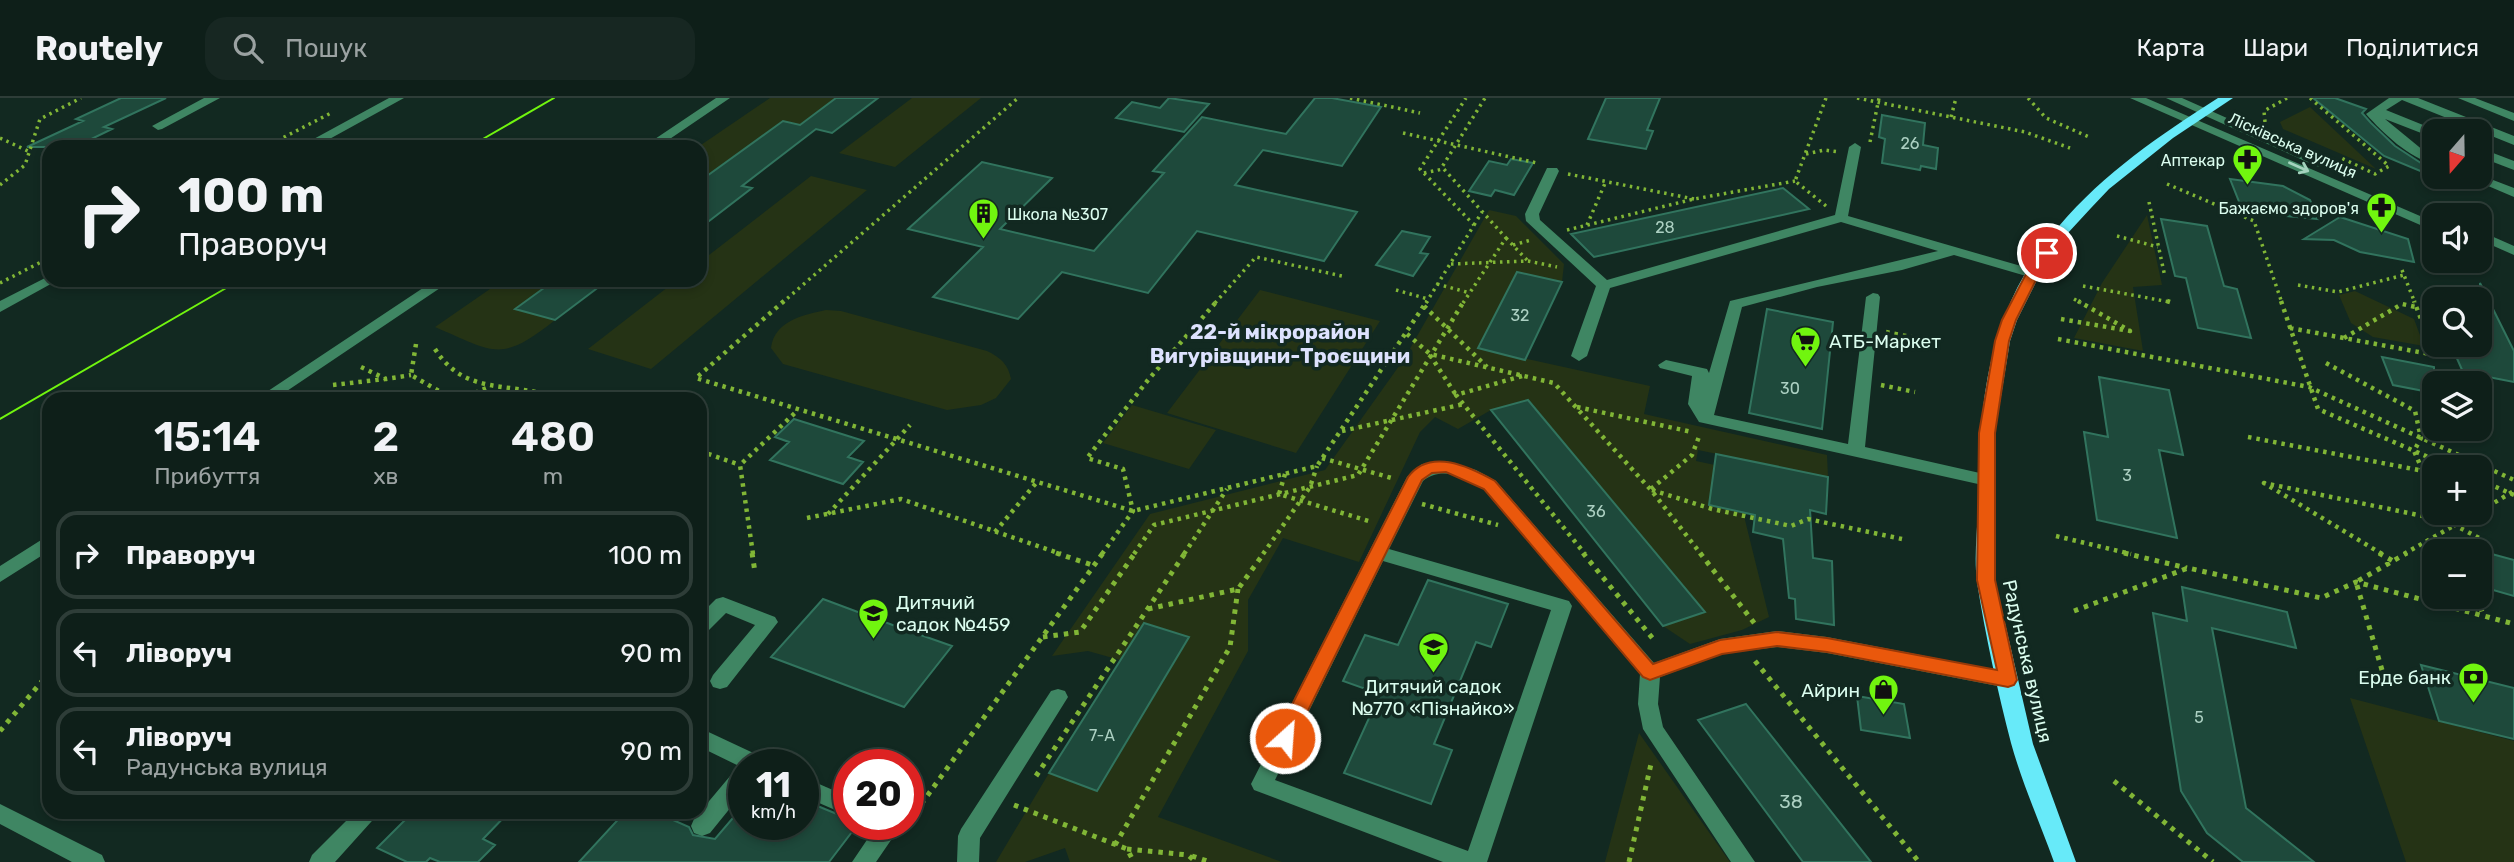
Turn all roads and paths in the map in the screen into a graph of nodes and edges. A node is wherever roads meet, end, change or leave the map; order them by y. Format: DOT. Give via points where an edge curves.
graph roads {
  1 [pos="81,98"];
  2 [pos="214,98"];
  3 [pos="398,98"];
  4 [pos="724,98"];
  5 [pos="1018,98"];
  6 [pos="1349,98"];
  7 [pos="1466,98"];
  8 [pos="1485,98"];
  9 [pos="1826,98"];
  10 [pos="1857,98"];
  11 [pos="1956,98"];
  12 [pos="2028,98"];
  13 [pos="2136,98"];
  14 [pos="2172,98"];
  15 [pos="2227,98"];
  16 [pos="2310,98"];
  17 [pos="2397,98"];
  18 [pos="2407,98"];
  19 [pos="2464,98"];
  20 [pos="1879,100"];
  21 [pos="336,110"];
  22 [pos="2204,111"];
  23 [pos="2378,111"];
  24 [pos="1420,113"];
  25 [pos="1951,117"];
  26 [pos="2514,117"];
  27 [pos="2191,120"];
  28 [pos="158,126"];
  29 [pos="2422,129"];
  30 [pos="2089,137"];
  31 [pos="0,138"];
  32 [pos="278,140"];
  33 [pos="317,140"];
  34 [pos="660,140"];
  35 [pos="2514,141"];
  36 [pos="2070,148"];
  37 [pos="1859,150"];
  38 [pos="30,152"];
  39 [pos="1805,154"];
  40 [pos="2422,155"];
  41 [pos="2492,157"];
  42 [pos="2389,166"];
  43 [pos="2514,166"];
  44 [pos="1444,169"];
  45 [pos="1552,171"];
  46 [pos="1424,173"];
  47 [pos="1606,181"];
  48 [pos="1795,181"];
  49 [pos="2168,184"];
  50 [pos="0,185"];
  51 [pos="2492,185"];
  52 [pos="2514,194"];
  53 [pos="2148,202"];
  54 [pos="2422,209"];
  55 [pos="1482,212"];
  56 [pos="1841,218"];
  57 [pos="2422,222"];
  58 [pos="1474,225"];
  59 [pos="1586,225"];
  60 [pos="1548,235"];
  61 [pos="2117,236"];
  62 [pos="1506,238"];
  63 [pos="2492,241"];
  64 [pos="1513,245"];
  65 [pos="2158,247"];
  66 [pos="1953,251"];
  67 [pos="2492,251"];
  68 [pos="2514,251"];
  69 [pos="1491,261"];
  70 [pos="1528,261"];
  71 [pos="2514,261"];
  72 [pos="42,262"];
  73 [pos="1450,264"];
  74 [pos="1591,274"];
  75 [pos="2033,274"];
  76 [pos="1342,276"];
  77 [pos="2165,277"];
  78 [pos="0,283"];
  79 [pos="42,285"];
  80 [pos="1437,285"];
  81 [pos="1604,285"];
  82 [pos="2298,285"];
  83 [pos="2083,286"];
  84 [pos="433,287"];
  85 [pos="1396,290"];
  86 [pos="1470,293"];
  87 [pos="1873,297"];
  88 [pos="1428,299"];
  89 [pos="2074,299"];
  90 [pos="2170,302"];
  91 [pos="1424,306"];
  92 [pos="0,307"];
  93 [pos="2417,307"];
  94 [pos="2061,319"];
  95 [pos="1447,328"];
  96 [pos="2290,328"];
  97 [pos="1870,329"];
  98 [pos="1407,334"];
  99 [pos="2344,338"];
  100 [pos="2058,339"];
  101 [pos="1926,340"];
  102 [pos="416,344"];
  103 [pos="435,349"];
  104 [pos="1430,354"];
  105 [pos="1579,356"];
  106 [pos="2326,363"];
  107 [pos="1666,365"];
  108 [pos="361,367"];
  109 [pos="1488,368"];
  110 [pos="411,375"];
  111 [pos="1523,376"];
  112 [pos="386,379"];
  113 [pos="1864,381"];
  114 [pos="334,385"];
  115 [pos="489,387"];
  116 [pos="2309,387"];
  117 [pos="275,392"];
  118 [pos="441,392"];
  119 [pos="476,392"];
  120 [pos="541,392"];
  121 [pos="1915,392"];
  122 [pos="1457,395"];
  123 [pos="1464,404"];
  124 [pos="798,410"];
  125 [pos="1392,418"];
  126 [pos="910,425"];
  127 [pos="1702,426"];
  128 [pos="1340,431"];
  129 [pos="2248,437"];
  130 [pos="2421,438"];
  131 [pos="896,440"];
  132 [pos="1856,451"];
  133 [pos="2414,451"];
  134 [pos="707,454"];
  135 [pos="2423,455"];
  136 [pos="1322,458"];
  137 [pos="740,466"];
  138 [pos="1317,466"];
  139 [pos="1361,469"];
  140 [pos="2422,470"];
  141 [pos="1285,474"];
  142 [pos="1987,480"];
  143 [pos="2514,480"];
  144 [pos="1036,483"];
  145 [pos="2492,485"];
  146 [pos="1310,486"];
  147 [pos="1228,488"];
  148 [pos="1651,490"];
  149 [pos="1408,492"];
  150 [pos="2513,493"];
  151 [pos="1279,494"];
  152 [pos="1300,500"];
  153 [pos="2492,504"];
  154 [pos="1132,511"];
  155 [pos="1212,511"];
  156 [pos="828,514"];
  157 [pos="2422,515"];
  158 [pos="807,518"];
  159 [pos="2448,525"];
  160 [pos="2454,525"];
  161 [pos="2458,525"];
  162 [pos="1389,527"];
  163 [pos="2450,528"];
  164 [pos="995,532"];
  165 [pos="1532,534"];
  166 [pos="2056,537"];
  167 [pos="1902,539"];
  168 [pos="2481,539"];
  169 [pos="42,547"];
  170 [pos="1377,552"];
  171 [pos="2393,561"];
  172 [pos="1095,566"];
  173 [pos="2188,568"];
  174 [pos="755,572"];
  175 [pos="0,575"];
  176 [pos="2356,582"];
  177 [pos="1238,589"];
  178 [pos="2481,609"];
  179 [pos="1147,610"];
  180 [pos="2074,611"];
  181 [pos="2483,616"];
  182 [pos="707,620"];
  183 [pos="2514,624"];
  184 [pos="1043,637"];
  185 [pos="1766,640"];
  186 [pos="1742,644"];
  187 [pos="1674,664"];
  188 [pos="2382,670"];
  189 [pos="1650,672"];
  190 [pos="2008,680"];
  191 [pos="42,681"];
  192 [pos="720,681"];
  193 [pos="1058,697"];
  194 [pos="0,732"];
  195 [pos="1658,736"];
  196 [pos="707,741"];
  197 [pos="728,753"];
  198 [pos="2114,781"];
  199 [pos="1031,783"];
  200 [pos="1024,794"];
  201 [pos="728,795"];
  202 [pos="994,796"];
  203 [pos="924,800"];
  204 [pos="1016,806"];
  205 [pos="0,813"];
  206 [pos="362,819"];
  207 [pos="702,826"];
  208 [pos="879,840"];
  209 [pos="1115,845"];
  210 [pos="1127,849"];
  211 [pos="1188,855"];
  212 [pos="94,862"];
  213 [pos="320,862"];
  214 [pos="863,862"];
  215 [pos="968,862"];
  216 [pos="1134,862"];
  217 [pos="1196,862"];
  218 [pos="1210,862"];
  219 [pos="1470,862"];
  220 [pos="1476,862"];
  221 [pos="1629,862"];
  222 [pos="1745,862"];
  223 [pos="1919,862"];
  224 [pos="2065,862"];
  225 [pos="2213,862"];
  1 -- 38 [label="path" via="40,119"];
  2 -- 28 [label="street"];
  3 -- 33 [label="street"];
  4 -- 34 [label="street"];
  5 -- 124 [label="path" via="696,378"];
  6 -- 24 [label="path"];
  7 -- 46 [label="path" via="1420,169"];
  8 -- 44 [label="path"];
  9 -- 39 [label="path"];
  10 -- 20 [label="path"];
  11 -- 25 [label="path"];
  12 -- 30 [label="path" via="2046,118"];
  13 -- 27 [label="street, Лісківська вулиця"];
  14 -- 22 [label="street, Лісківська вулиця"];
  15 -- 22 [label="main road, Радунська вулиця"];
  16 -- 42 [label="path"];
  17 -- 23 [label="street"];
  18 -- 35 [label="street"];
  19 -- 26 [label="street"];
  20 -- 25 [label="path"];
  20 -- 37 [label="path"];
  21 -- 32 [label="path"];
  22 -- 27 [label="main road, Радунська вулиця"];
  22 -- 54 [label="street, Лісківська вулиця"];
  23 -- 29 [label="street"];
  23 -- 40 [label="street" via="2372,114"];
  25 -- 36 [label="path" via="2025,132"];
  27 -- 57 [label="street, Лісківська вулиця, one-way"];
  27 -- 75 [label="main road, Радунська вулиця" via="2104,186 2062,231"];
  31 -- 38 [label="path"];
  37 -- 39 [label="path"];
  37 -- 56 [label="street"];
  38 -- 50 [label="path" via="25,165"];
  39 -- 48 [label="path"];
  41 -- 43 [label="street"];
  44 -- 46 [label="path"];
  44 -- 55 [label="path"];
  45 -- 60 [label="street" via="1532,214"];
  46 -- 58 [label="path"];
  47 -- 59 [label="path"];
  48 -- 56 [label="path"];
  48 -- 59 [label="path"];
  49 -- 96 [label="path" via="2254,221"];
  51 -- 52 [label="street"];
  53 -- 65 [label="path"];
  55 -- 58 [label="path"];
  55 -- 62 [label="path"];
  56 -- 66 [label="street"];
  56 -- 81 [label="street"];
  58 -- 73 [label="path"];
  59 -- 60 [label="path"];
  60 -- 64 [label="path"];
  60 -- 74 [label="street"];
  61 -- 65 [label="path"];
  62 -- 64 [label="path"];
  62 -- 69 [label="path"];
  63 -- 68 [label="street"];
  64 -- 70 [label="path"];
  65 -- 77 [label="path"];
  66 -- 75 [label="street"];
  66 -- 127 [label="street" via="1735,304"];
  67 -- 71 [label="street"];
  69 -- 70 [label="path"];
  69 -- 73 [label="path"];
  69 -- 86 [label="path"];
  70 -- 74 [label="path"];
  72 -- 78 [label="path"];
  73 -- 80 [label="path"];
  74 -- 81 [label="street"];
  75 -- 142 [label="main road, Радунська вулиця" via="2002,341 1987,433"];
  76 -- 154 [label="path" via="1256,257 1148,380 1087,458 1123,469"];
  79 -- 92 [label="street"];
  80 -- 86 [label="path"];
  80 -- 88 [label="path"];
  81 -- 105 [label="street"];
  82 -- 93 [label="path" via="2338,292 2403,272"];
  83 -- 90 [label="path"];
  84 -- 117 [label="street"];
  85 -- 88 [label="path"];
  86 -- 95 [label="path"];
  87 -- 97 [label="street"];
  88 -- 91 [label="path"];
  89 -- 94 [label="path" via="2130,331"];
  91 -- 95 [label="path"];
  91 -- 98 [label="path"];
  93 -- 99 [label="path" via="2402,304"];
  93 -- 99 [label="path" via="2435,355"];
  95 -- 104 [label="path"];
  95 -- 109 [label="path"];
  96 -- 99 [label="path"];
  96 -- 116 [label="path"];
  97 -- 101 [label="path"];
  97 -- 113 [label="street"];
  98 -- 104 [label="path"];
  98 -- 128 [label="path"];
  100 -- 116 [label="path"];
  102 -- 110 [label="path"];
  103 -- 115 [label="path" via="443,365 464,379"];
  104 -- 109 [label="path"];
  104 -- 122 [label="path"];
  104 -- 125 [label="path"];
  106 -- 130 [label="path" via="2415,411"];
  107 -- 127 [label="street" via="1701,373 1695,406"];
  108 -- 112 [label="path"];
  109 -- 111 [label="path"];
  110 -- 112 [label="path"];
  110 -- 118 [label="path"];
  111 -- 122 [label="path"];
  111 -- 148 [label="path" via="1554,383"];
  112 -- 114 [label="path"];
  113 -- 121 [label="path"];
  113 -- 132 [label="street"];
  115 -- 119 [label="path"];
  115 -- 120 [label="path"];
  116 -- 130 [label="path"];
  116 -- 133 [label="path" via="2318,409"];
  122 -- 123 [label="path"];
  123 -- 125 [label="path"];
  123 -- 187 [label="path"];
  124 -- 131 [label="path"];
  124 -- 137 [label="path"];
  125 -- 128 [label="path"];
  125 -- 139 [label="path"];
  126 -- 131 [label="path"];
  127 -- 132 [label="street"];
  127 -- 148 [label="path" via="1692,455"];
  128 -- 136 [label="path"];
  129 -- 140 [label="path"];
  130 -- 133 [label="path"];
  130 -- 143 [label="path"];
  131 -- 144 [label="path"];
  131 -- 156 [label="path"];
  132 -- 142 [label="street"];
  133 -- 135 [label="path"];
  133 -- 140 [label="path"];
  134 -- 137 [label="path"];
  136 -- 138 [label="path"];
  136 -- 139 [label="path"];
  137 -- 174 [label="path"];
  138 -- 141 [label="path"];
  138 -- 146 [label="path"];
  139 -- 146 [label="path" via="1358,475"];
  139 -- 149 [label="path"];
  141 -- 147 [label="path"];
  141 -- 151 [label="path"];
  142 -- 190 [label="main road, Радунська вулиця" via="1986,580"];
  144 -- 154 [label="path"];
  144 -- 164 [label="path"];
  145 -- 150 [label="path"];
  146 -- 151 [label="path"];
  146 -- 152 [label="path"];
  147 -- 154 [label="path"];
  147 -- 155 [label="path"];
  148 -- 167 [label="path" via="1791,526 1808,519"];
  148 -- 185 [label="path"];
  149 -- 162 [label="street"];
  149 -- 165 [label="path"];
  149 -- 165 [label="street" via="1428,468 1446,467 1470,474 1490,485"];
  150 -- 153 [label="path"];
  151 -- 152 [label="path"];
  151 -- 155 [label="path"];
  152 -- 162 [label="path"];
  152 -- 177 [label="path"];
  154 -- 172 [label="path"];
  155 -- 179 [label="path"];
  155 -- 184 [label="path" via="1154,526 1080,632"];
  156 -- 158 [label="path"];
  156 -- 164 [label="path" via="901,499"];
  157 -- 171 [label="path" via="2264,483"];
  159 -- 163 [label="path"];
  160 -- 163 [label="path"];
  161 -- 168 [label="path"];
  162 -- 170 [label="street"];
  163 -- 171 [label="path"];
  164 -- 172 [label="path"];
  165 -- 189 [label="street"];
  166 -- 173 [label="path"];
  169 -- 175 [label="street"];
  170 -- 219 [label="street" via="1262,784"];
  170 -- 220 [label="street" via="1562,606"];
  171 -- 176 [label="path"];
  172 -- 184 [label="path"];
  173 -- 176 [label="path" via="2321,598"];
  173 -- 180 [label="path"];
  176 -- 181 [label="path"];
  176 -- 188 [label="path"];
  177 -- 179 [label="path"];
  177 -- 209 [label="path" via="1230,647"];
  178 -- 181 [label="path"];
  179 -- 199 [label="path"];
  181 -- 183 [label="path"];
  182 -- 192 [label="street" via="723,604 768,622"];
  184 -- 203 [label="path"];
  185 -- 186 [label="street"];
  185 -- 190 [label="street" via="1827,645"];
  186 -- 187 [label="street"];
  186 -- 223 [label="path"];
  187 -- 189 [label="street"];
  189 -- 195 [label="street" via="1649,720"];
  190 -- 224 [label="main road, Радунська вулиця" via="2022,744"];
  191 -- 194 [label="path"];
  193 -- 202 [label="street"];
  195 -- 221 [label="path"];
  195 -- 222 [label="street"];
  196 -- 197 [label="street"];
  198 -- 225 [label="path"];
  200 -- 204 [label="path"];
  201 -- 207 [label="street"];
  202 -- 204 [label="path"];
  202 -- 215 [label="street" via="970,836"];
  204 -- 209 [label="path"];
  205 -- 212 [label="street"];
  206 -- 213 [label="street"];
  208 -- 214 [label="street"];
  209 -- 210 [label="path"];
  210 -- 211 [label="path"];
  210 -- 216 [label="path"];
  211 -- 217 [label="path"];
  211 -- 218 [label="path"];
}
